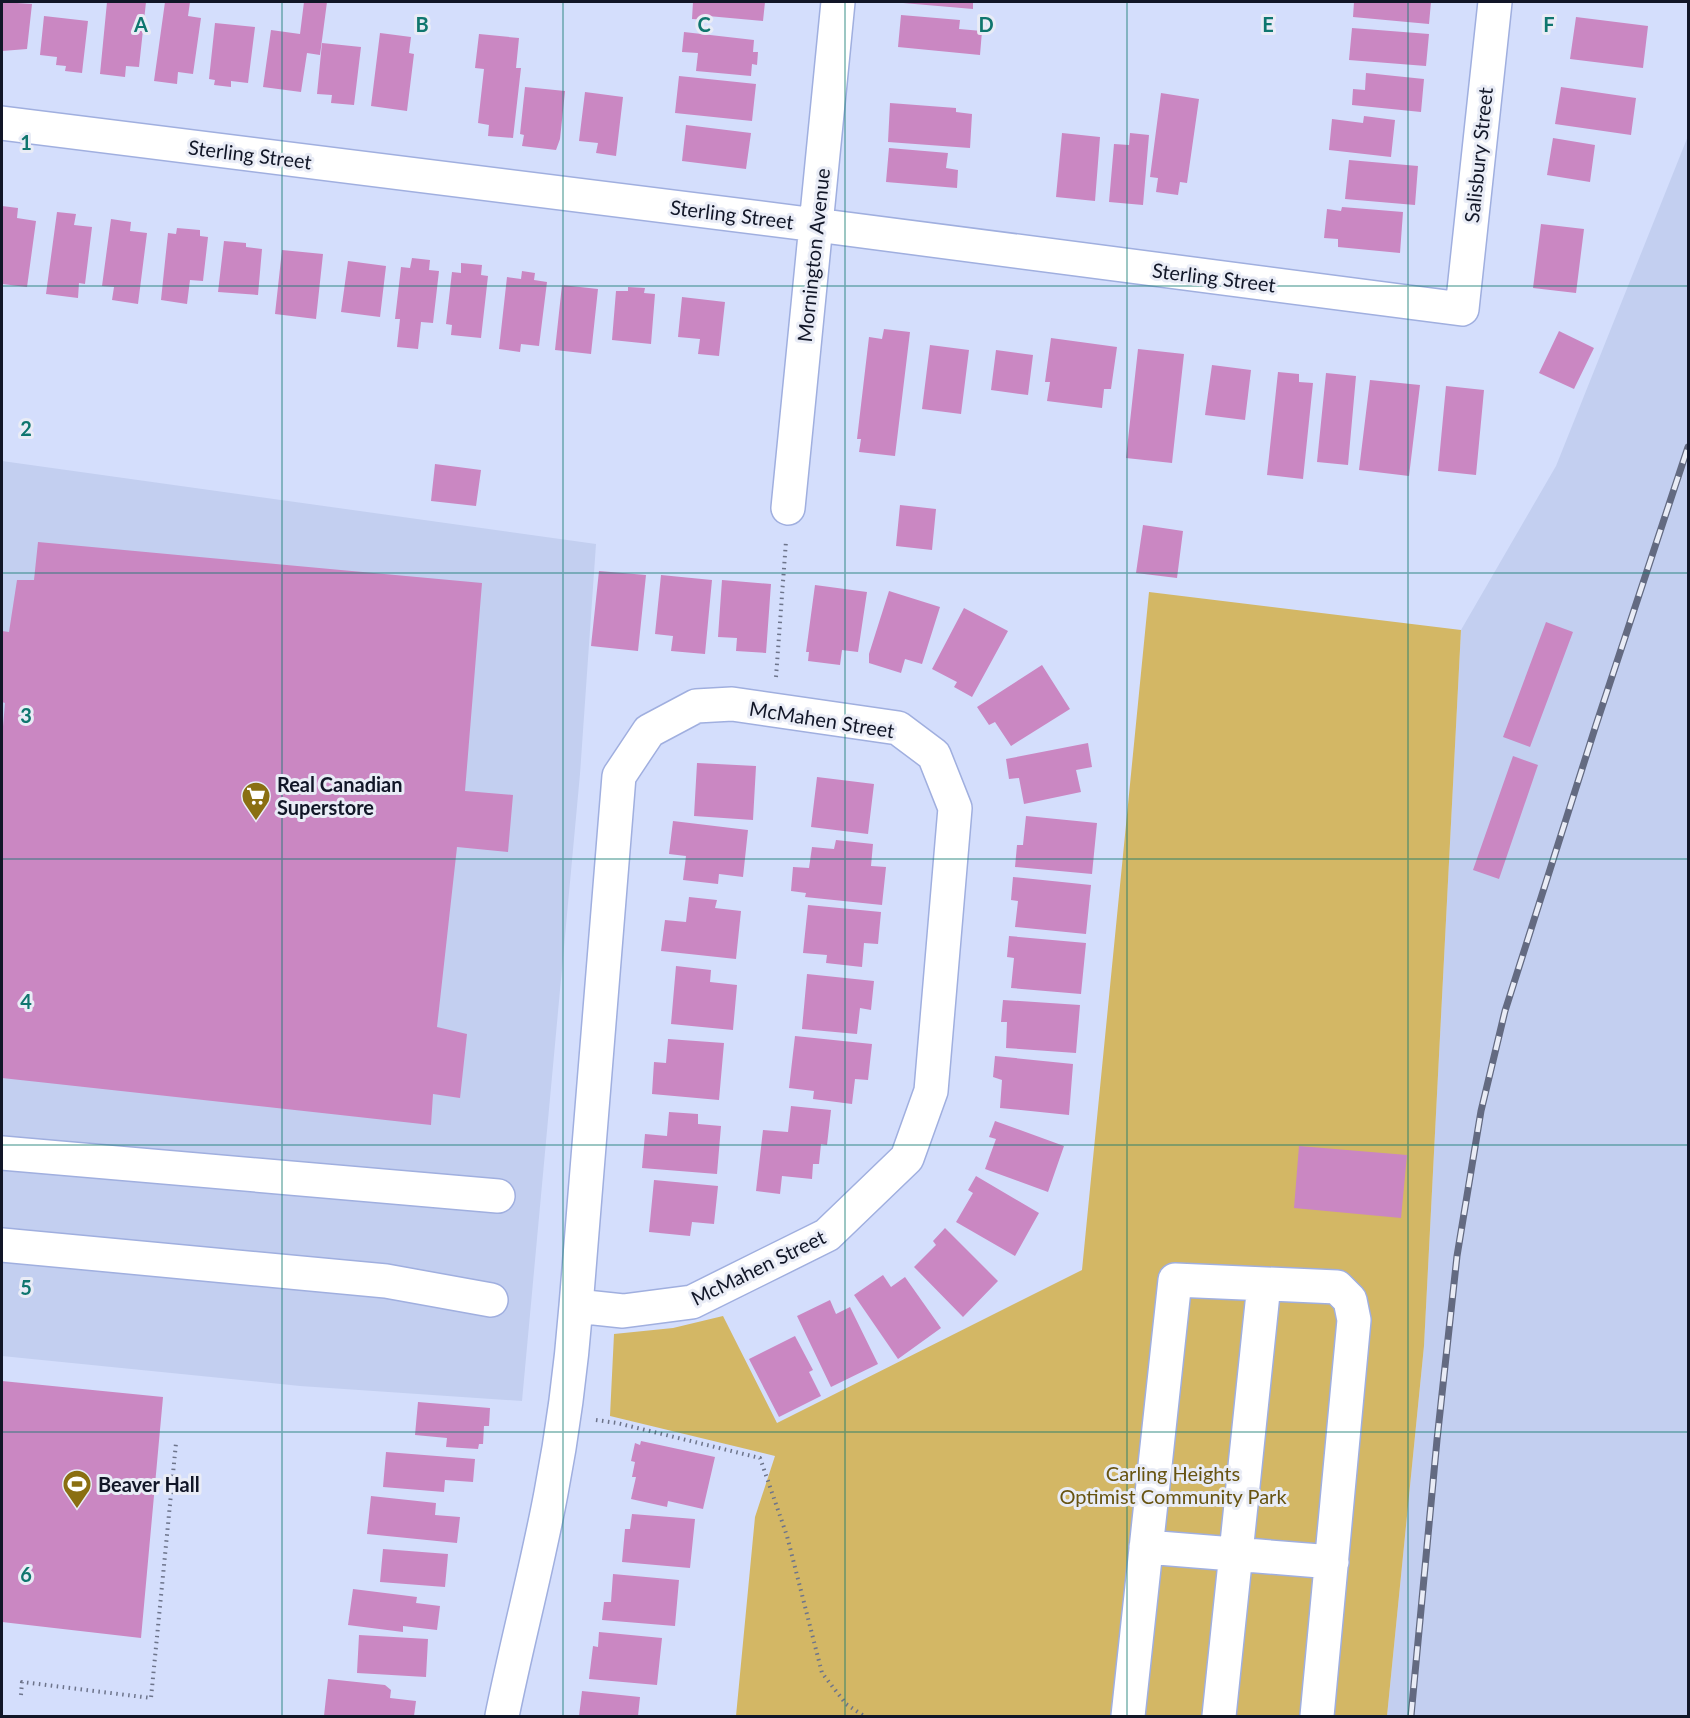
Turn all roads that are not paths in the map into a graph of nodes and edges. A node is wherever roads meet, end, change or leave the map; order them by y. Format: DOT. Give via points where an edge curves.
graph roads {
  1 [pos="838,2"];
  2 [pos="1495,2"];
  3 [pos="2,123"];
  4 [pos="816,225"];
  5 [pos="1462,309"];
  6 [pos="789,507"];
  7 [pos="2,1153"];
  8 [pos="498,1196"];
  9 [pos="2,1245"];
  10 [pos="1264,1284"];
  11 [pos="490,1300"];
  12 [pos="576,1306"];
  13 [pos="1146,1547"];
  14 [pos="1236,1554"];
  15 [pos="1332,1562"];
  16 [pos="502,1716"];
  17 [pos="1128,1716"];
  18 [pos="1219,1716"];
  19 [pos="1317,1716"];
  1 -- 4 [label="street, Mornington Avenue"];
  2 -- 5 [label="street, Salisbury Street"];
  3 -- 4 [label="street, Sterling Street"];
  4 -- 5 [label="street, Sterling Street"];
  4 -- 6 [label="street, Mornington Avenue"];
  7 -- 8 [label="street"];
  9 -- 11 [label="street" via="386,1281"];
  10 -- 13 [label="street" via="1175,1280"];
  10 -- 14 [label="street"];
  10 -- 15 [label="street" via="1337,1287 1350,1300 1354,1320"];
  12 -- 12 [label="street, McMahen Street" via="619,776 649,731 696,706 732,704 898,728 934,755 955,808 931,1090 907,1158 826,1235 692,1302 623,1311"];
  12 -- 16 [label="street, McMahen Street" via="551,1492"];
  13 -- 14 [label="street"];
  13 -- 17 [label="street"];
  14 -- 15 [label="street"];
  14 -- 18 [label="street"];
  15 -- 19 [label="street"];
}
